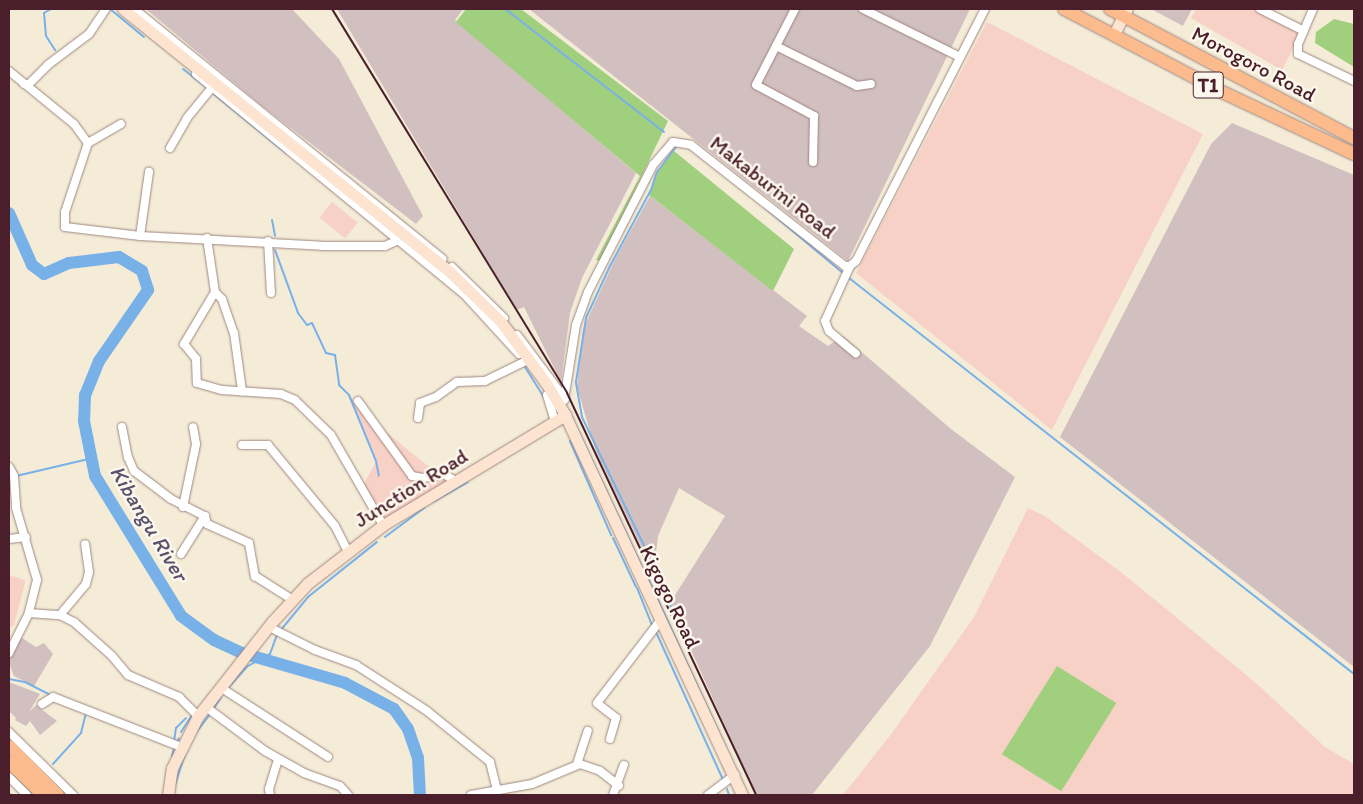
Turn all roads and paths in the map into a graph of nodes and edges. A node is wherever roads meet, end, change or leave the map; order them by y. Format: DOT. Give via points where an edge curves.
graph roads {
  1 [pos="106,9"];
  2 [pos="115,9"];
  3 [pos="123,9"];
  4 [pos="134,9"];
  5 [pos="795,9"];
  6 [pos="863,9"];
  7 [pos="884,9"];
  8 [pos="985,9"];
  9 [pos="1064,9"];
  10 [pos="1110,9"];
  11 [pos="1260,9"];
  12 [pos="1313,9"];
  13 [pos="1126,13"];
  14 [pos="880,17"];
  15 [pos="1304,31"];
  16 [pos="1114,34"];
  17 [pos="776,46"];
  18 [pos="960,57"];
  19 [pos="9,71"];
  20 [pos="1354,81"];
  21 [pos="24,84"];
  22 [pos="871,84"];
  23 [pos="213,86"];
  24 [pos="121,124"];
  25 [pos="1354,138"];
  26 [pos="88,143"];
  27 [pos="170,148"];
  28 [pos="1354,154"];
  29 [pos="813,162"];
  30 [pos="149,172"];
  31 [pos="140,236"];
  32 [pos="207,238"];
  33 [pos="404,238"];
  34 [pos="268,241"];
  35 [pos="850,266"];
  36 [pos="215,292"];
  37 [pos="271,293"];
  38 [pos="856,354"];
  39 [pos="527,360"];
  40 [pos="242,391"];
  41 [pos="358,401"];
  42 [pos="561,410"];
  43 [pos="418,418"];
  44 [pos="122,427"];
  45 [pos="193,427"];
  46 [pos="242,445"];
  47 [pos="9,467"];
  48 [pos="455,481"];
  49 [pos="183,507"];
  50 [pos="205,516"];
  51 [pos="383,525"];
  52 [pos="26,537"];
  53 [pos="9,539"];
  54 [pos="86,544"];
  55 [pos="348,551"];
  56 [pos="182,554"];
  57 [pos="290,603"];
  58 [pos="29,612"];
  59 [pos="60,615"];
  60 [pos="660,621"];
  61 [pos="273,629"];
  62 [pos="264,637"];
  63 [pos="9,654"];
  64 [pos="218,692"];
  65 [pos="42,704"];
  66 [pos="202,712"];
  67 [pos="588,731"];
  68 [pos="9,732"];
  69 [pos="610,739"];
  70 [pos="9,746"];
  71 [pos="181,747"];
  72 [pos="328,758"];
  73 [pos="278,759"];
  74 [pos="9,762"];
  75 [pos="577,764"];
  76 [pos="624,765"];
  77 [pos="735,776"];
  78 [pos="9,777"];
  79 [pos="619,786"];
  80 [pos="497,790"];
  81 [pos="27,795"];
  82 [pos="43,795"];
  83 [pos="58,795"];
  84 [pos="74,795"];
  85 [pos="168,795"];
  86 [pos="270,795"];
  87 [pos="348,795"];
  88 [pos="471,795"];
  89 [pos="613,795"];
  90 [pos="708,795"];
  91 [pos="742,795"];
  1 -- 21 [label="street" via="89,34 49,64 29,84"];
  2 -- 23 [label="street"];
  3 -- 23 [label="main road, Kigogo Road"];
  4 -- 42 [label="street" via="463,276 497,310"];
  5 -- 17 [label="street"];
  6 -- 14 [label="street"];
  7 -- 14 [label="street"];
  8 -- 18 [label="street, Makaburini Road"];
  9 -- 16 [label="main road, Morogoro Road / T1"];
  10 -- 13 [label="main road, Morogoro Road / T1"];
  11 -- 15 [label="street"];
  12 -- 15 [label="street"];
  13 -- 16 [label="main road"];
  13 -- 25 [label="main road, Morogoro Road / T1"];
  14 -- 18 [label="street"];
  15 -- 20 [label="street" via="1298,54"];
  16 -- 28 [label="main road, Morogoro Road / T1" via="1220,91"];
  17 -- 22 [label="street" via="857,86"];
  17 -- 29 [label="street" via="756,85 814,116"];
  18 -- 35 [label="street, Makaburini Road" via="856,261"];
  19 -- 21 [label="street"];
  21 -- 26 [label="street" via="74,124"];
  23 -- 27 [label="street" via="187,118"];
  23 -- 33 [label="main road, Kigogo Road"];
  24 -- 26 [label="street"];
  26 -- 31 [label="street" via="64,224 90,231"];
  30 -- 31 [label="street"];
  31 -- 32 [label="street"];
  32 -- 34 [label="street"];
  32 -- 36 [label="street"];
  33 -- 34 [label="street" via="385,246 336,247"];
  33 -- 39 [label="main road, Kigogo Road" via="490,311"];
  34 -- 37 [label="street"];
  35 -- 38 [label="street" via="825,321 829,331"];
  35 -- 42 [label="street, Makaburini Road" via="845,266 690,143 674,142 653,165 588,292 576,325"];
  36 -- 40 [label="street" via="222,299 234,333"];
  36 -- 40 [label="street" via="184,344 196,359 197,383 222,390"];
  39 -- 42 [label="main road, Kigogo Road"];
  39 -- 43 [label="street" via="486,381 457,382 436,397 420,402"];
  40 -- 51 [label="street" via="290,396 326,428"];
  41 -- 48 [label="street" via="412,476 423,478 444,474"];
  42 -- 48 [label="main road, Junction Road"];
  42 -- 60 [label="main road, Kigogo Road"];
  44 -- 49 [label="street" via="134,471"];
  45 -- 49 [label="street" via="196,444"];
  46 -- 55 [label="street" via="268,445 334,526"];
  47 -- 52 [label="street" via="14,476 16,508"];
  48 -- 51 [label="main road, Junction Road"];
  49 -- 50 [label="street"];
  50 -- 56 [label="street"];
  50 -- 57 [label="street" via="207,524 251,544 255,576"];
  51 -- 55 [label="main road, Junction Road"];
  52 -- 53 [label="street"];
  52 -- 58 [label="street" via="37,580"];
  54 -- 59 [label="street" via="89,572 86,584"];
  55 -- 57 [label="main road, Junction Road"];
  57 -- 61 [label="main road, Junction Road"];
  57 -- 62 [label="main road, Junction Road"];
  58 -- 59 [label="street"];
  58 -- 63 [label="street"];
  59 -- 66 [label="street" via="96,640 128,675 179,697"];
  60 -- 69 [label="street" via="596,703 616,718"];
  60 -- 77 [label="main road, Kigogo Road"];
  61 -- 62 [label="main road, Junction Road"];
  61 -- 80 [label="street" via="315,650 356,665 427,711 490,762"];
  62 -- 64 [label="main road"];
  64 -- 66 [label="main road"];
  64 -- 72 [label="street"];
  65 -- 71 [label="street" via="54,697"];
  66 -- 71 [label="main road"];
  66 -- 73 [label="street"];
  67 -- 75 [label="street"];
  68 -- 84 [label="street"];
  70 -- 83 [label="main road"];
  71 -- 85 [label="main road" via="172,768"];
  73 -- 86 [label="street"];
  73 -- 87 [label="street" via="340,786"];
  74 -- 82 [label="main road"];
  75 -- 79 [label="street" via="591,767"];
  75 -- 80 [label="street" via="532,784"];
  76 -- 79 [label="street"];
  77 -- 90 [label="street"];
  77 -- 91 [label="main road, Kigogo Road"];
  78 -- 81 [label="street"];
  79 -- 89 [label="street"];
  80 -- 88 [label="street"];
}
